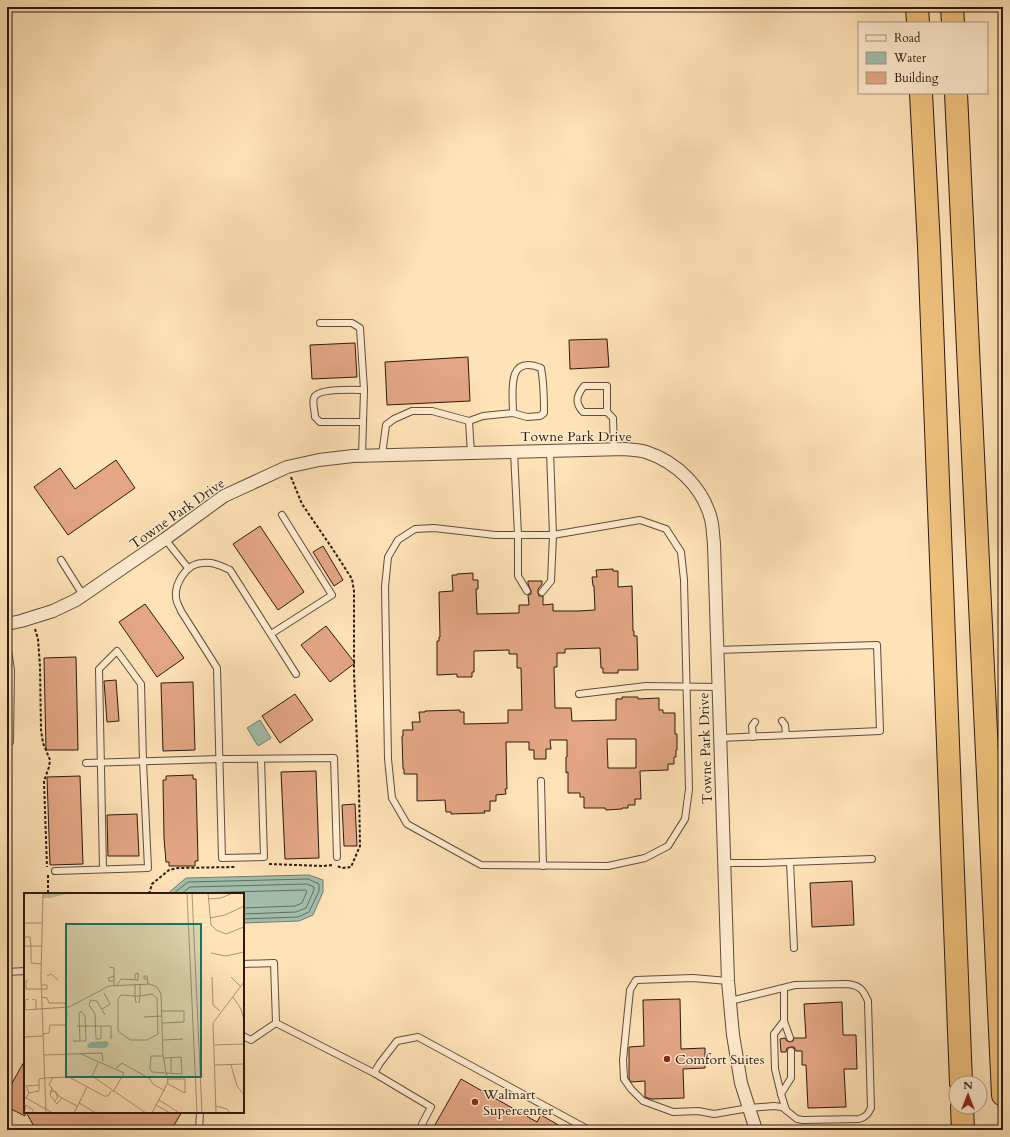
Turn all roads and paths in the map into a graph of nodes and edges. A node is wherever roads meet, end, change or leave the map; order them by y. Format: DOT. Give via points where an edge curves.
graph roads {
  1 [pos="917,7"];
  2 [pos="952,7"];
  3 [pos="918,22"];
  4 [pos="953,22"];
  5 [pos="921,94"];
  6 [pos="956,94"];
  7 [pos="320,323"];
  8 [pos="364,390"];
  9 [pos="607,412"];
  10 [pos="512,413"];
  11 [pos="469,421"];
  12 [pos="363,422"];
  13 [pos="614,449"];
  14 [pos="550,451"];
  15 [pos="514,452"];
  16 [pos="471,453"];
  17 [pos="382,455"];
  18 [pos="362,456"];
  19 [pos="287,467"];
  20 [pos="282,515"];
  21 [pos="518,535"];
  22 [pos="553,535"];
  23 [pos="166,539"];
  24 [pos="61,560"];
  25 [pos="188,568"];
  26 [pos="527,591"];
  27 [pos="542,592"];
  28 [pos="83,595"];
  29 [pos="31,618"];
  30 [pos="7,624"];
  31 [pos="270,634"];
  32 [pos="7,644"];
  33 [pos="717,650"];
  34 [pos="296,674"];
  35 [pos="686,687"];
  36 [pos="718,687"];
  37 [pos="579,694"];
  38 [pos="782,721"];
  39 [pos="756,722"];
  40 [pos="786,735"];
  41 [pos="753,737"];
  42 [pos="720,738"];
  43 [pos="7,746"];
  44 [pos="220,759"];
  45 [pos="261,759"];
  46 [pos="143,761"];
  47 [pos="101,762"];
  48 [pos="86,763"];
  49 [pos="541,781"];
  50 [pos="337,857"];
  51 [pos="872,859"];
  52 [pos="790,862"];
  53 [pos="724,863"];
  54 [pos="265,864"];
  55 [pos="543,866"];
  56 [pos="239,867"];
  57 [pos="104,869"];
  58 [pos="55,871"];
  59 [pos="48,893"];
  60 [pos="149,893"];
  61 [pos="794,948"];
  62 [pos="244,964"];
  63 [pos="24,971"];
  64 [pos="7,972"];
  65 [pos="728,981"];
  66 [pos="784,988"];
  67 [pos="730,1001"];
  68 [pos="784,1021"];
  69 [pos="276,1023"];
  70 [pos="244,1036"];
  71 [pos="790,1038"];
  72 [pos="791,1051"];
  73 [pos="374,1073"];
  74 [pos="962,1075"];
  75 [pos="781,1094"];
  76 [pos="1003,1095"];
  77 [pos="749,1108"];
  78 [pos="786,1110"];
  79 [pos="200,1113"];
  80 [pos="199,1130"];
  81 [pos="419,1130"];
  82 [pos="589,1130"];
  83 [pos="756,1130"];
  1 -- 3 [label="highway"];
  2 -- 4 [label="highway"];
  5 -- 74 [label="highway"];
  6 -- 76 [label="highway"];
  7 -- 8 [label="lane" via="352,323 360,328"];
  8 -- 12 [label="lane"];
  8 -- 12 [label="lane" via="323,391 316,394 314,399 315,417 320,422"];
  9 -- 9 [label="lane" via="607,386 584,386 578,393 578,406 583,412"];
  9 -- 13 [label="lane" via="613,418"];
  10 -- 10 [label="lane" via="527,417 540,416 544,413 541,368 523,365 516,370 513,379"];
  10 -- 11 [label="lane" via="483,416"];
  11 -- 16 [label="lane"];
  11 -- 17 [label="lane" via="432,411 412,411 386,425"];
  12 -- 18 [label="lane"];
  13 -- 14 [label="street, Towne Park Drive"];
  13 -- 33 [label="street, Towne Park Drive" via="646,452 665,461 681,472 704,501 711,519 714,544"];
  14 -- 15 [label="street, Towne Park Drive"];
  14 -- 22 [label="lane"];
  15 -- 16 [label="street, Towne Park Drive"];
  15 -- 21 [label="lane"];
  16 -- 17 [label="street, Towne Park Drive"];
  17 -- 18 [label="street, Towne Park Drive"];
  18 -- 19 [label="street, Towne Park Drive" via="319,460"];
  19 -- 23 [label="street, Towne Park Drive" via="224,496"];
  19 -- 54 [label="path" via="302,504 352,579 360,846 351,867 342,868 335,864"];
  20 -- 31 [label="lane" via="332,595"];
  21 -- 22 [label="lane"];
  21 -- 26 [label="lane" via="518,576"];
  21 -- 55 [label="lane" via="434,528 415,529 398,540 388,557 385,587 388,759 392,798 407,824 481,865"];
  22 -- 27 [label="lane" via="551,581"];
  22 -- 35 [label="lane" via="640,520 666,529 681,552"];
  23 -- 25 [label="lane"];
  23 -- 28 [label="street, Towne Park Drive"];
  24 -- 28 [label="lane"];
  25 -- 31 [label="lane" via="201,562 216,563 230,570"];
  25 -- 44 [label="lane" via="176,590 176,601 217,668"];
  28 -- 29 [label="street, Towne Park Drive" via="53,611"];
  29 -- 30 [label="street, Towne Park Drive"];
  29 -- 59 [label="path" via="38,639 41,730 50,760 44,781"];
  31 -- 34 [label="lane"];
  32 -- 43 [label="lane" via="10,670 10,742"];
  33 -- 36 [label="street, Towne Park Drive"];
  33 -- 40 [label="lane" via="877,645 880,731"];
  35 -- 36 [label="lane"];
  35 -- 37 [label="lane" via="646,686"];
  35 -- 55 [label="lane" via="689,789 685,819 668,846 645,858 608,866"];
  36 -- 42 [label="street, Towne Park Drive"];
  38 -- 40 [label="lane"];
  39 -- 41 [label="lane" via="752,726"];
  40 -- 41 [label="lane"];
  41 -- 42 [label="lane"];
  42 -- 53 [label="street, Towne Park Drive"];
  44 -- 45 [label="lane"];
  44 -- 45 [label="lane" via="222,858 264,857"];
  44 -- 46 [label="lane"];
  45 -- 50 [label="lane" via="334,758"];
  46 -- 47 [label="lane"];
  46 -- 47 [label="lane" via="141,684 117,651 99,669"];
  46 -- 57 [label="lane" via="148,868"];
  47 -- 48 [label="lane"];
  47 -- 57 [label="lane"];
  49 -- 55 [label="lane"];
  51 -- 52 [label="lane"];
  52 -- 53 [label="lane"];
  52 -- 61 [label="lane"];
  53 -- 65 [label="street, Towne Park Drive"];
  56 -- 60 [label="path" via="169,870 152,884"];
  57 -- 58 [label="lane"];
  62 -- 69 [label="lane" via="274,963"];
  63 -- 64 [label="lane"];
  65 -- 67 [label="street, Towne Park Drive"];
  65 -- 77 [label="lane" via="693,978 636,980 630,990 624,1079 643,1101 673,1112 698,1111 714,1114"];
  66 -- 67 [label="lane"];
  66 -- 68 [label="lane"];
  66 -- 78 [label="lane" via="795,985 848,984 862,989 868,1001 871,1108 869,1113 859,1119 803,1120 797,1119"];
  67 -- 77 [label="street, Towne Park Drive" via="741,1083"];
  68 -- 71 [label="lane"];
  68 -- 75 [label="lane" via="774,1034 776,1069"];
  69 -- 70 [label="lane" via="251,1040"];
  69 -- 73 [label="lane"];
  72 -- 75 [label="lane" via="791,1078"];
  73 -- 81 [label="lane" via="431,1107"];
  73 -- 82 [label="lane" via="397,1041 418,1037"];
  75 -- 78 [label="lane"];
  77 -- 78 [label="lane" via="774,1106"];
  77 -- 83 [label="street, Towne Park Drive"];
  79 -- 80 [label="lane"];
}
